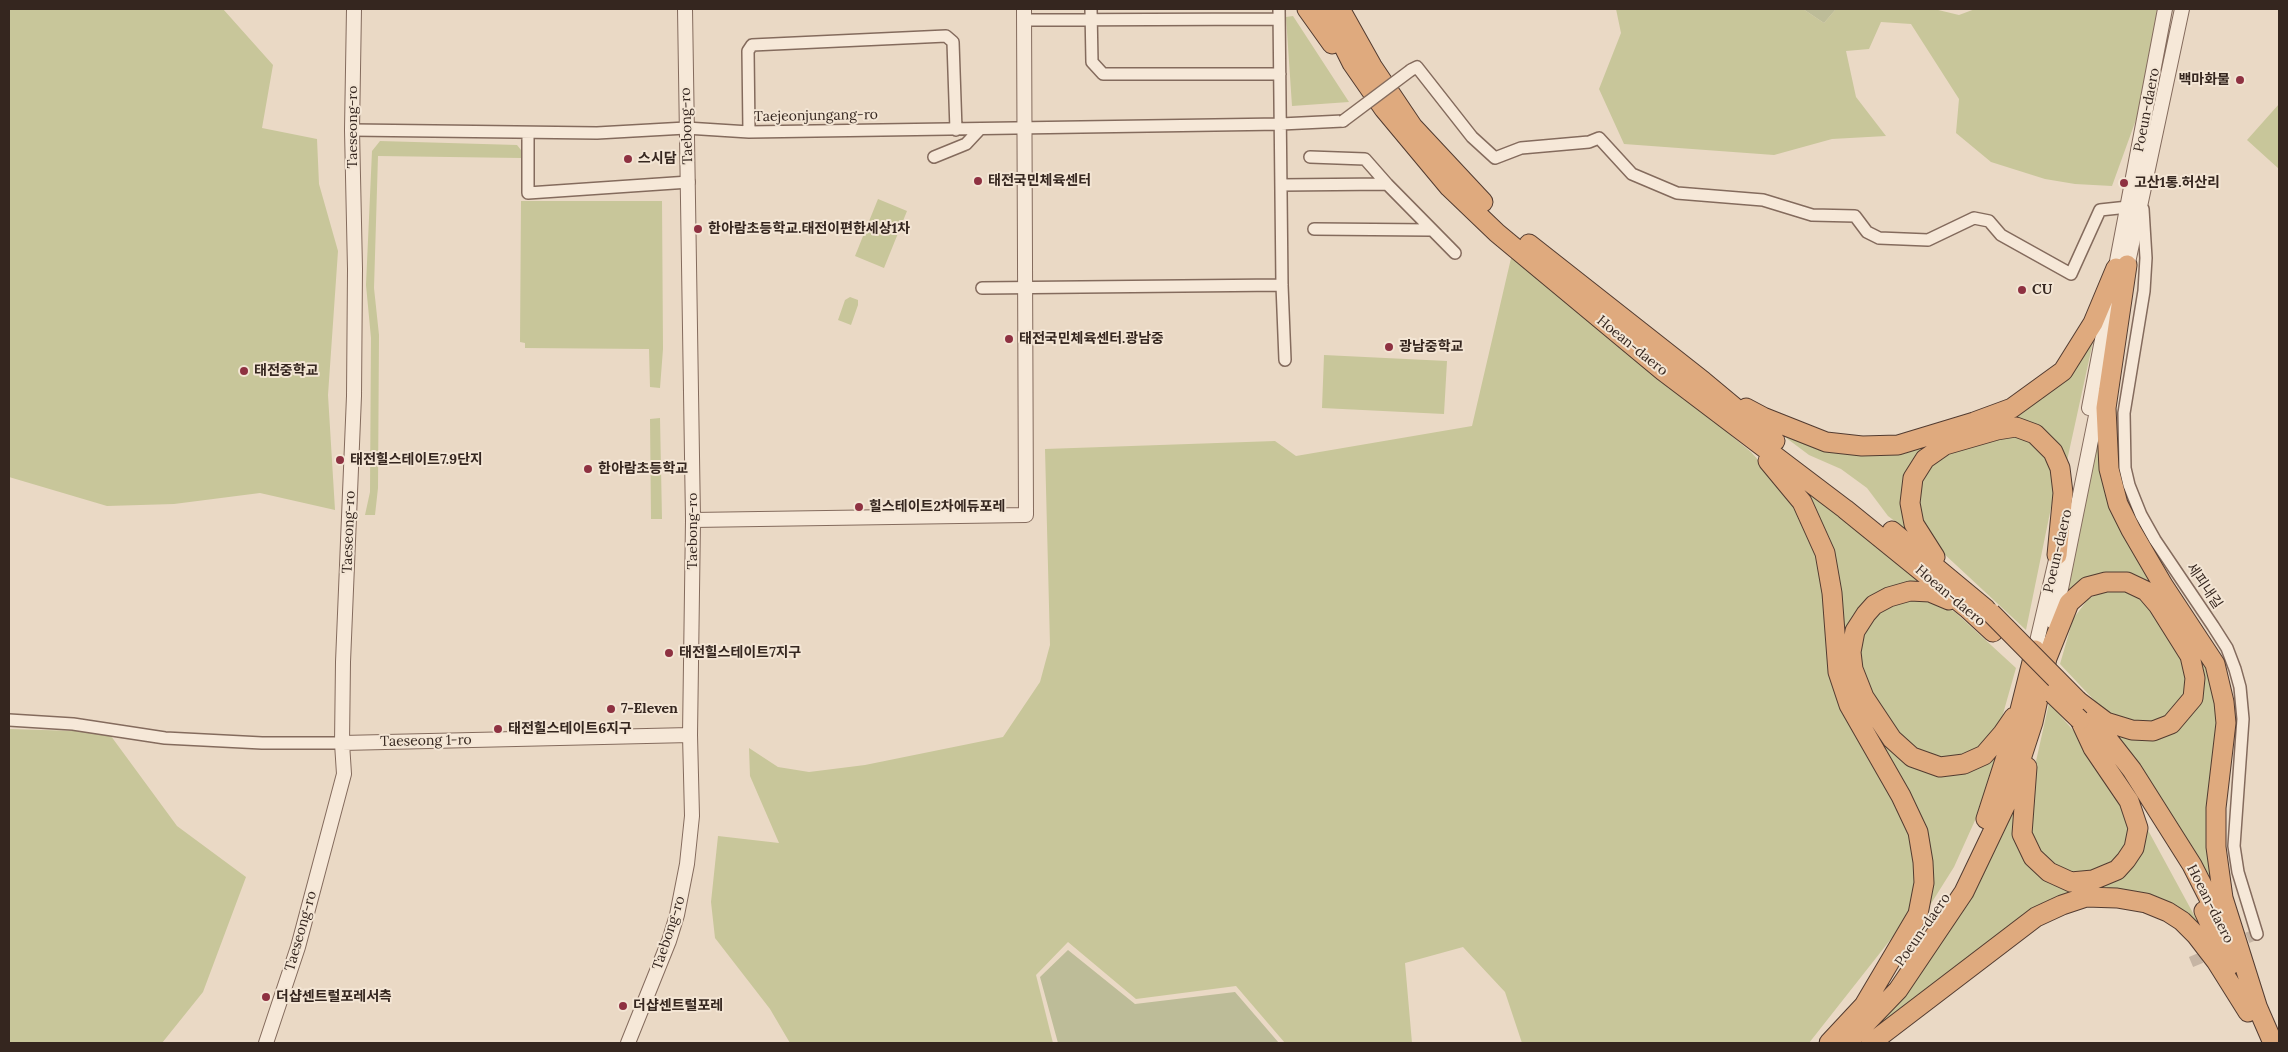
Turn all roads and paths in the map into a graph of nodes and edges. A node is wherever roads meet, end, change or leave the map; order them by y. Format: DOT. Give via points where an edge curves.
graph roads {
  1 [pos="354,9"];
  2 [pos="685,9"];
  3 [pos="1307,9"];
  4 [pos="1325,9"];
  5 [pos="1340,9"];
  6 [pos="1350,9"];
  7 [pos="2165,9"];
  8 [pos="2182,9"];
  9 [pos="1024,14"];
  10 [pos="1091,14"];
  11 [pos="1145,14"];
  12 [pos="1279,14"];
  13 [pos="1352,63"];
  14 [pos="1372,66"];
  15 [pos="1280,74"];
  16 [pos="1281,124"];
  17 [pos="686,128"];
  18 [pos="1026,128"];
  19 [pos="352,130"];
  20 [pos="956,130"];
  21 [pos="980,130"];
  22 [pos="749,132"];
  23 [pos="528,133"];
  24 [pos="934,157"];
  25 [pos="1310,157"];
  26 [pos="689,182"];
  27 [pos="1387,184"];
  28 [pos="1281,185"];
  29 [pos="2142,198"];
  30 [pos="2128,207"];
  31 [pos="1314,229"];
  32 [pos="1431,230"];
  33 [pos="1455,253"];
  34 [pos="2122,266"];
  35 [pos="1282,285"];
  36 [pos="982,288"];
  37 [pos="1024,288"];
  38 [pos="1285,360"];
  39 [pos="1716,392"];
  40 [pos="1746,435"];
  41 [pos="693,520"];
  42 [pos="2057,555"];
  43 [pos="1963,587"];
  44 [pos="1967,608"];
  45 [pos="2041,654"];
  46 [pos="2078,701"];
  47 [pos="2022,706"];
  48 [pos="9,720"];
  49 [pos="2080,720"];
  50 [pos="2033,722"];
  51 [pos="690,735"];
  52 [pos="342,743"];
  53 [pos="2256,934"];
  54 [pos="1863,1007"];
  55 [pos="2253,1011"];
  56 [pos="266,1043"];
  57 [pos="628,1043"];
  58 [pos="1828,1043"];
  59 [pos="1847,1043"];
  60 [pos="1871,1043"];
  61 [pos="2261,1043"];
  62 [pos="2273,1043"];
  1 -- 19 [label="street, Taeseong-ro"];
  2 -- 17 [label="street, Taebong-ro"];
  3 -- 13 [label="highway" via="1330,42"];
  4 -- 13 [label="highway, Hoean-daero"];
  5 -- 14 [label="highway, Hoean-daero"];
  6 -- 14 [label="highway"];
  7 -- 30 [label="street, Poeun-daero"];
  8 -- 29 [label="street, Poeun-daero"];
  9 -- 10 [label="street"];
  9 -- 18 [label="street"];
  10 -- 11 [label="street"];
  10 -- 15 [label="street" via="1092,62 1103,74"];
  11 -- 12 [label="street"];
  12 -- 15 [label="street"];
  13 -- 40 [label="highway, Hoean-daero" via="1408,140 1449,187 1497,233"];
  14 -- 39 [label="highway, Hoean-daero" via="1413,128 1510,230"];
  15 -- 16 [label="street"];
  16 -- 18 [label="street, Taejeonjungang-ro"];
  16 -- 28 [label="street"];
  16 -- 30 [label="street, Taejeonjungang-ro, bridge" via="1343,121 1417,67 1472,137 1495,158 1521,148 1588,142 1599,138 1632,174 1677,193 1764,200 1812,215 1854,216 1867,232 1878,238 1928,240 1974,218 1989,221 2001,235 2071,274 2100,210"];
  17 -- 22 [label="street, Taejeonjungang-ro"];
  17 -- 23 [label="street, Taejeonjungang-ro"];
  17 -- 26 [label="street, Taebong-ro"];
  18 -- 21 [label="street, Taejeonjungang-ro"];
  18 -- 37 [label="street"];
  19 -- 23 [label="street, Taejeonjungang-ro"];
  19 -- 52 [label="street, Taeseong-ro" via="354,396"];
  20 -- 21 [label="street, Taejeonjungang-ro"];
  20 -- 22 [label="street, Taejeonjungang-ro"];
  20 -- 22 [label="street" via="953,42 946,36 752,44 748,52"];
  21 -- 24 [label="street" via="966,144"];
  23 -- 26 [label="street" via="528,193"];
  25 -- 27 [label="street" via="1366,159"];
  26 -- 41 [label="street, Taebong-ro"];
  27 -- 28 [label="street"];
  27 -- 32 [label="street"];
  28 -- 35 [label="street"];
  29 -- 34 [label="street, Poeun-daero"];
  29 -- 53 [label="street, 세피내길" via="2146,258 2144,292 2124,413 2125,468 2146,523 2214,626 2235,669 2243,719 2234,846"];
  30 -- 34 [label="street, Poeun-daero"];
  31 -- 32 [label="street"];
  32 -- 33 [label="street"];
  34 -- 39 [label="highway" via="2093,323 2062,371 2012,408 1934,436 1898,445 1826,442 1763,417"];
  34 -- 42 [label="street, Poeun-daero"];
  34 -- 45 [label="street, Poeun-daero"];
  34 -- 55 [label="highway" via="2106,408 2110,470 2118,504 2130,530 2215,664 2226,723 2216,808 2216,847 2223,898"];
  35 -- 37 [label="street"];
  35 -- 38 [label="street"];
  36 -- 37 [label="street"];
  37 -- 41 [label="street" via="1026,514"];
  39 -- 43 [label="highway, Hoean-daero"];
  40 -- 44 [label="highway, Hoean-daero" via="1845,509"];
  40 -- 54 [label="highway" via="1802,502 1825,553 1832,593 1838,672 1857,721 1918,832 1924,884 1918,914"];
  41 -- 51 [label="street, Taebong-ro"];
  42 -- 43 [label="highway" via="2063,493 2060,468 2053,452 2035,434 2016,427 1945,445 1925,459 1913,478 1910,503 1914,524 1928,549"];
  42 -- 45 [label="street, Poeun-daero"];
  43 -- 46 [label="highway, Hoean-daero, bridge"];
  44 -- 47 [label="highway" via="1930,592 1910,591 1874,605 1855,631 1851,652 1853,669 1864,697 1898,745 1912,757 1940,767 1964,764 1984,755"];
  44 -- 49 [label="highway, Hoean-daero, bridge"];
  45 -- 46 [label="highway" via="2069,602 2086,587 2106,582 2127,582 2146,591 2158,605 2192,664 2195,678 2193,698 2184,710 2171,724 2153,731 2132,730 2106,722"];
  45 -- 47 [label="highway, Poeun-daero"];
  45 -- 50 [label="highway, Poeun-daero"];
  46 -- 55 [label="highway, Hoean-daero" via="2132,770 2192,865 2226,931"];
  47 -- 54 [label="highway, Poeun-daero" via="1994,798 1974,847 1923,934"];
  48 -- 52 [label="street" via="72,724 165,738"];
  49 -- 50 [label="highway" via="2093,748 2129,801 2138,828 2134,848 2117,870 2093,880 2071,882 2049,872 2033,857 2022,834"];
  49 -- 55 [label="highway, Hoean-daero" via="2122,772 2151,815 2190,881"];
  50 -- 59 [label="highway, Poeun-daero" via="2007,802 1964,892 1898,990"];
  51 -- 52 [label="street, Taeseong 1-ro"];
  51 -- 57 [label="street, Taebong-ro" via="692,816 683,890 669,941"];
  52 -- 56 [label="street, Taeseong-ro" via="344,774 298,947"];
  54 -- 58 [label="highway, Poeun-daero"];
  55 -- 60 [label="highway" via="2182,921 2146,903 2086,897 2036,917"];
  55 -- 61 [label="highway, Hoean-daero"];
  55 -- 62 [label="highway, Hoean-daero"];
}
